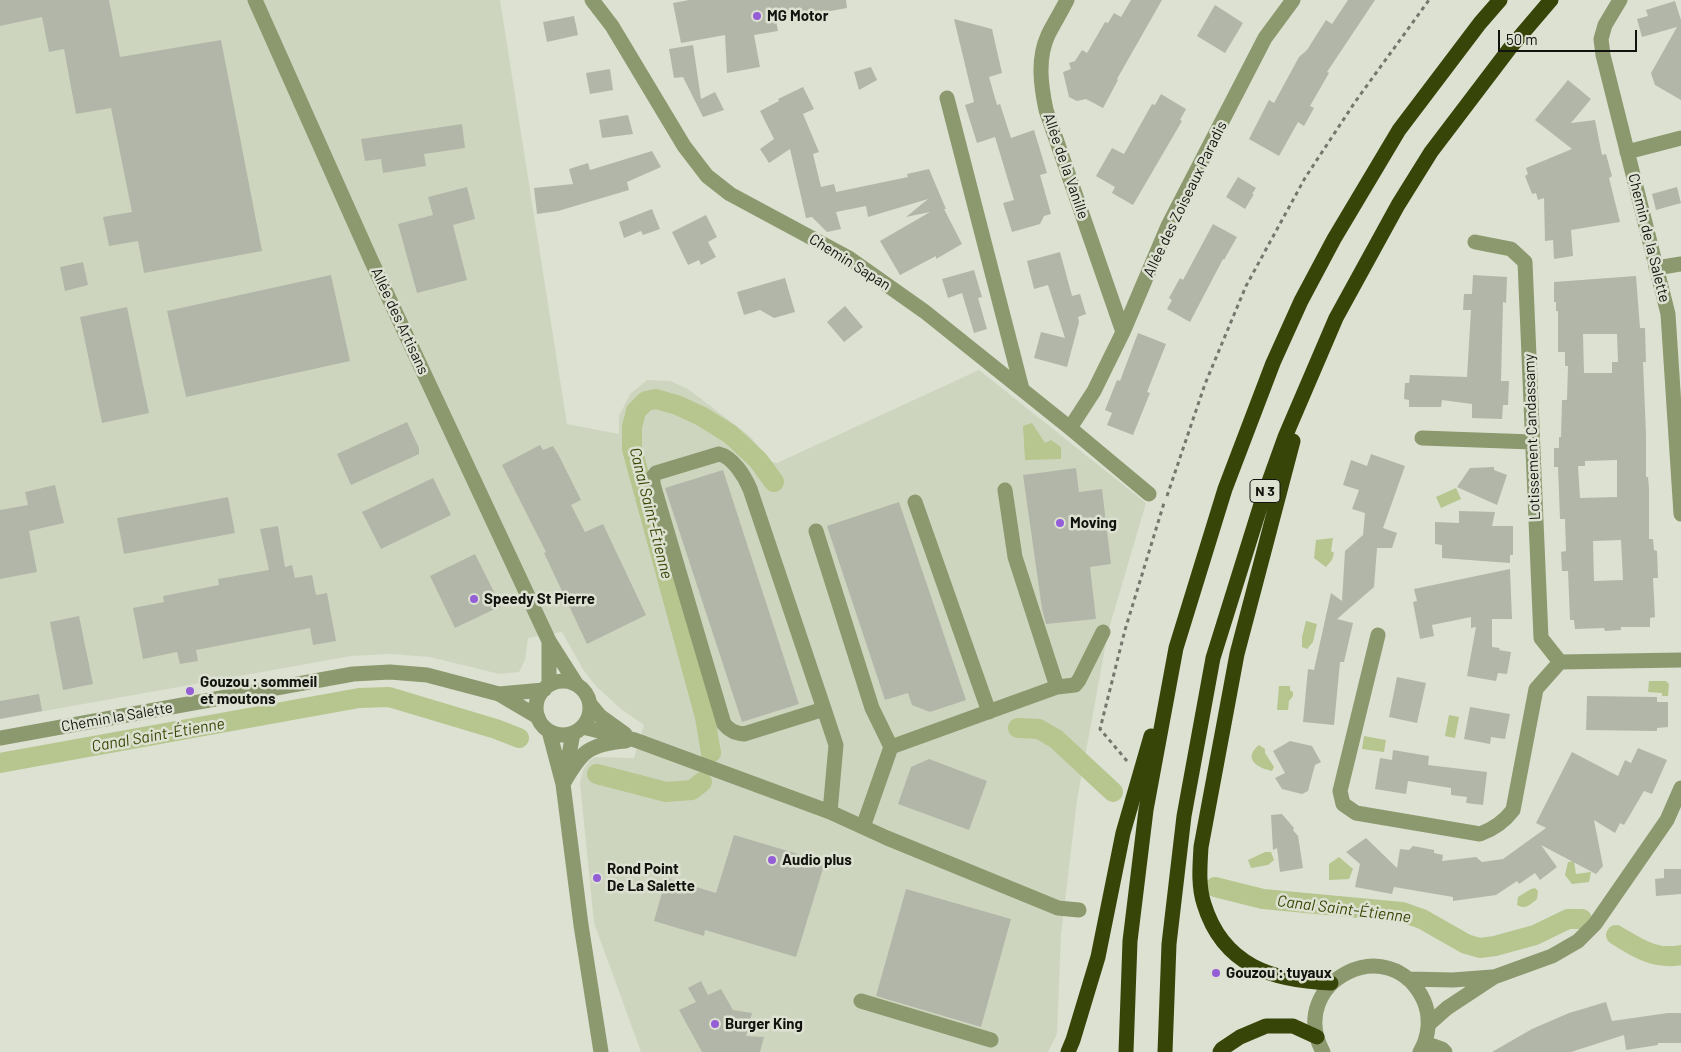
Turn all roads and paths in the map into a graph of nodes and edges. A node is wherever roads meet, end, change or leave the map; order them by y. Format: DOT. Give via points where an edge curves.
graph roads {
  1 [pos="254,0"];
  2 [pos="592,0"];
  3 [pos="1067,0"];
  4 [pos="1293,0"];
  5 [pos="1429,0"];
  6 [pos="1500,0"];
  7 [pos="1551,0"];
  8 [pos="1620,0"];
  9 [pos="947,98"];
  10 [pos="1681,138"];
  11 [pos="1627,152"];
  12 [pos="1475,242"];
  13 [pos="1681,264"];
  14 [pos="1656,268"];
  15 [pos="1123,332"];
  16 [pos="1309,378"];
  17 [pos="1022,389"];
  18 [pos="1070,428"];
  19 [pos="1422,438"];
  20 [pos="1532,442"];
  21 [pos="1005,490"];
  22 [pos="1149,494"];
  23 [pos="914,502"];
  24 [pos="1164,503"];
  25 [pos="1681,514"];
  26 [pos="816,530"];
  27 [pos="1103,632"];
  28 [pos="1378,636"];
  29 [pos="549,641"];
  30 [pos="1176,648"];
  31 [pos="1681,660"];
  32 [pos="1560,662"];
  33 [pos="577,685"];
  34 [pos="1057,687"];
  35 [pos="546,688"];
  36 [pos="499,694"];
  37 [pos="590,704"];
  38 [pos="824,709"];
  39 [pos="988,712"];
  40 [pos="538,717"];
  41 [pos="578,730"];
  42 [pos="549,731"];
  43 [pos="0,738"];
  44 [pos="635,740"];
  45 [pos="891,747"];
  46 [pos="1125,768"];
  47 [pos="564,784"];
  48 [pos="1681,788"];
  49 [pos="830,812"];
  50 [pos="863,827"];
  51 [pos="1079,910"];
  52 [pos="1494,977"];
  53 [pos="1408,979"];
  54 [pos="1331,983"];
  55 [pos="861,1000"];
  56 [pos="1429,1024"];
  57 [pos="1317,1037"];
  58 [pos="991,1040"];
  59 [pos="1422,1047"];
  60 [pos="601,1052"];
  61 [pos="1068,1052"];
  62 [pos="1126,1052"];
  63 [pos="1165,1052"];
  64 [pos="1220,1052"];
  65 [pos="1323,1052"];
  66 [pos="1445,1052"];
  1 -- 29 [label="street, Allée des Artisans"];
  2 -- 17 [label="street, Chemin Sapan" via="612,26 684,146 707,176 730,194 849,258 924,311"];
  3 -- 15 [label="street, Allée de la Vanille" via="1047,37 1040,69 1042,90 1046,110"];
  4 -- 15 [label="street, Allée des Zoiseaux Paradis" via="1265,38 1168,226"];
  5 -- 24 [label="path" via="1305,178 1246,286 1205,384"];
  6 -- 30 [label="highway, N 3" via="1399,130 1301,301 1228,479"];
  7 -- 16 [label="highway, N 3" via="1510,48 1432,152 1368,258"];
  8 -- 11 [label="street, Chemin de la Salette" via="1605,24 1601,40"];
  9 -- 17 [label="street"];
  10 -- 11 [label="street"];
  11 -- 14 [label="street, Chemin de la Salette"];
  12 -- 20 [label="street, Lotissement Candassamy" via="1511,249 1525,262"];
  13 -- 14 [label="street"];
  14 -- 25 [label="street, Chemin de la Salette" via="1668,314"];
  15 -- 18 [label="street, Allée des Zoiseaux Paradis" via="1094,391"];
  16 -- 54 [label="highway" via="1237,654 1201,847 1200,878 1212,925 1223,942 1240,958 1278,977"];
  16 -- 63 [label="highway, N 3" via="1262,501 1213,658 1184,816 1169,944"];
  17 -- 18 [label="street, Chemin Sapan"];
  18 -- 22 [label="street, Chemin Sapan"];
  19 -- 20 [label="street"];
  20 -- 32 [label="street, Lotissement Candassamy" via="1540,638"];
  21 -- 34 [label="street" via="1015,557"];
  22 -- 24 [label="path"];
  23 -- 39 [label="street"];
  24 -- 46 [label="path" via="1125,630 1100,729 1127,760"];
  26 -- 45 [label="street" via="872,708"];
  27 -- 34 [label="street" via="1075,685"];
  28 -- 32 [label="street" via="1340,791 1342,804 1356,813 1480,834 1505,820 1513,810 1536,689"];
  29 -- 33 [label="street, Allée des Artisans"];
  29 -- 35 [label="street, Allée des Artisans"];
  30 -- 61 [label="highway" via="1123,833 1098,956"];
  30 -- 62 [label="highway, N 3" via="1146,810 1130,940"];
  31 -- 32 [label="street"];
  33 -- 35 [label="street" via="563,682"];
  33 -- 37 [label="street"];
  34 -- 39 [label="street"];
  35 -- 36 [label="street, Chemin la Salette"];
  35 -- 40 [label="street" via="537,703"];
  36 -- 40 [label="street, Chemin la Salette"];
  36 -- 43 [label="street, Chemin la Salette" via="427,675 353,674"];
  37 -- 41 [label="street" via="588,720"];
  37 -- 44 [label="street" via="610,724"];
  38 -- 38 [label="street" via="744,734 735,733 724,724 653,484 656,473 720,454 745,478"];
  38 -- 49 [label="street" via="836,745"];
  39 -- 45 [label="street"];
  40 -- 42 [label="street"];
  41 -- 42 [label="street" via="565,736"];
  41 -- 44 [label="street"];
  41 -- 47 [label="street"];
  42 -- 47 [label="street"];
  44 -- 47 [label="street" via="599,745 585,752"];
  44 -- 49 [label="street"];
  45 -- 50 [label="street"];
  47 -- 60 [label="street"];
  48 -- 52 [label="street" via="1667,820 1595,924 1578,941 1552,956"];
  49 -- 50 [label="street"];
  50 -- 51 [label="street" via="1058,908"];
  52 -- 53 [label="street"];
  52 -- 56 [label="street"];
  53 -- 54 [label="street" via="1394,970 1377,966 1360,967"];
  53 -- 56 [label="street" via="1420,992 1427,1007"];
  54 -- 57 [label="street" via="1320,999 1315,1018"];
  55 -- 58 [label="street"];
  56 -- 59 [label="street"];
  57 -- 64 [label="highway" via="1293,1026 1266,1026 1240,1037"];
  57 -- 65 [label="street"];
  59 -- 66 [label="street"];
}
